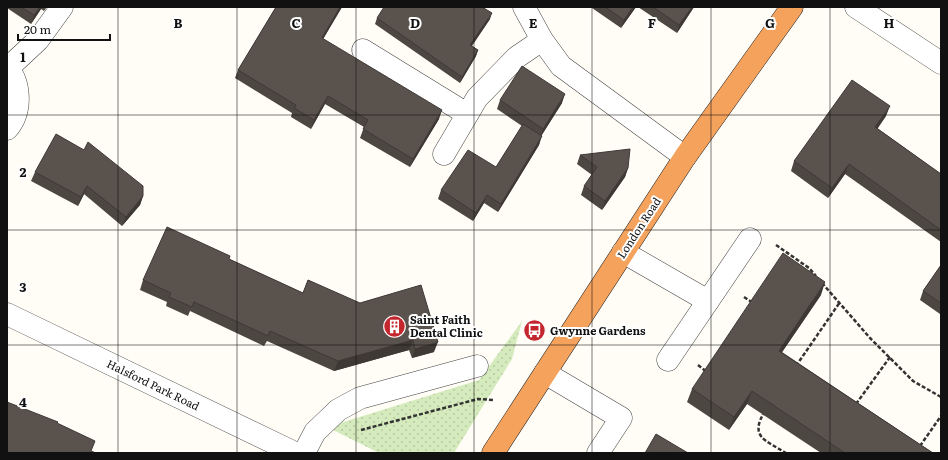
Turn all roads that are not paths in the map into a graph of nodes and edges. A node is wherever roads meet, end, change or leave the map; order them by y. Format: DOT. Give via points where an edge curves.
graph roads {
  1 [pos="62,7"];
  2 [pos="524,7"];
  3 [pos="792,7"];
  4 [pos="856,7"];
  5 [pos="542,40"];
  6 [pos="363,50"];
  7 [pos="941,63"];
  8 [pos="8,67"];
  9 [pos="467,114"];
  10 [pos="7,129"];
  11 [pos="444,154"];
  12 [pos="685,156"];
  13 [pos="750,239"];
  14 [pos="623,252"];
  15 [pos="708,301"];
  16 [pos="8,311"];
  17 [pos="668,360"];
  18 [pos="477,366"];
  19 [pos="545,373"];
  20 [pos="295,453"];
  21 [pos="304,453"];
  22 [pos="493,453"];
  23 [pos="598,453"];
  1 -- 8 [label="street" via="38,40"];
  2 -- 5 [label="street"];
  3 -- 12 [label="highway, London Road"];
  4 -- 7 [label="street"];
  5 -- 9 [label="street" via="517,57 477,98"];
  5 -- 12 [label="street" via="561,66"];
  6 -- 9 [label="street"];
  8 -- 10 [label="street" via="15,82 18,98 16,113"];
  9 -- 11 [label="street"];
  12 -- 14 [label="highway, London Road"];
  13 -- 15 [label="street"];
  14 -- 15 [label="street"];
  14 -- 19 [label="highway, London Road"];
  15 -- 17 [label="street"];
  16 -- 20 [label="street, Halsford Park Road"];
  18 -- 21 [label="street" via="360,398 338,410 320,427"];
  19 -- 22 [label="highway, London Road"];
  19 -- 23 [label="street" via="621,418"];
}
